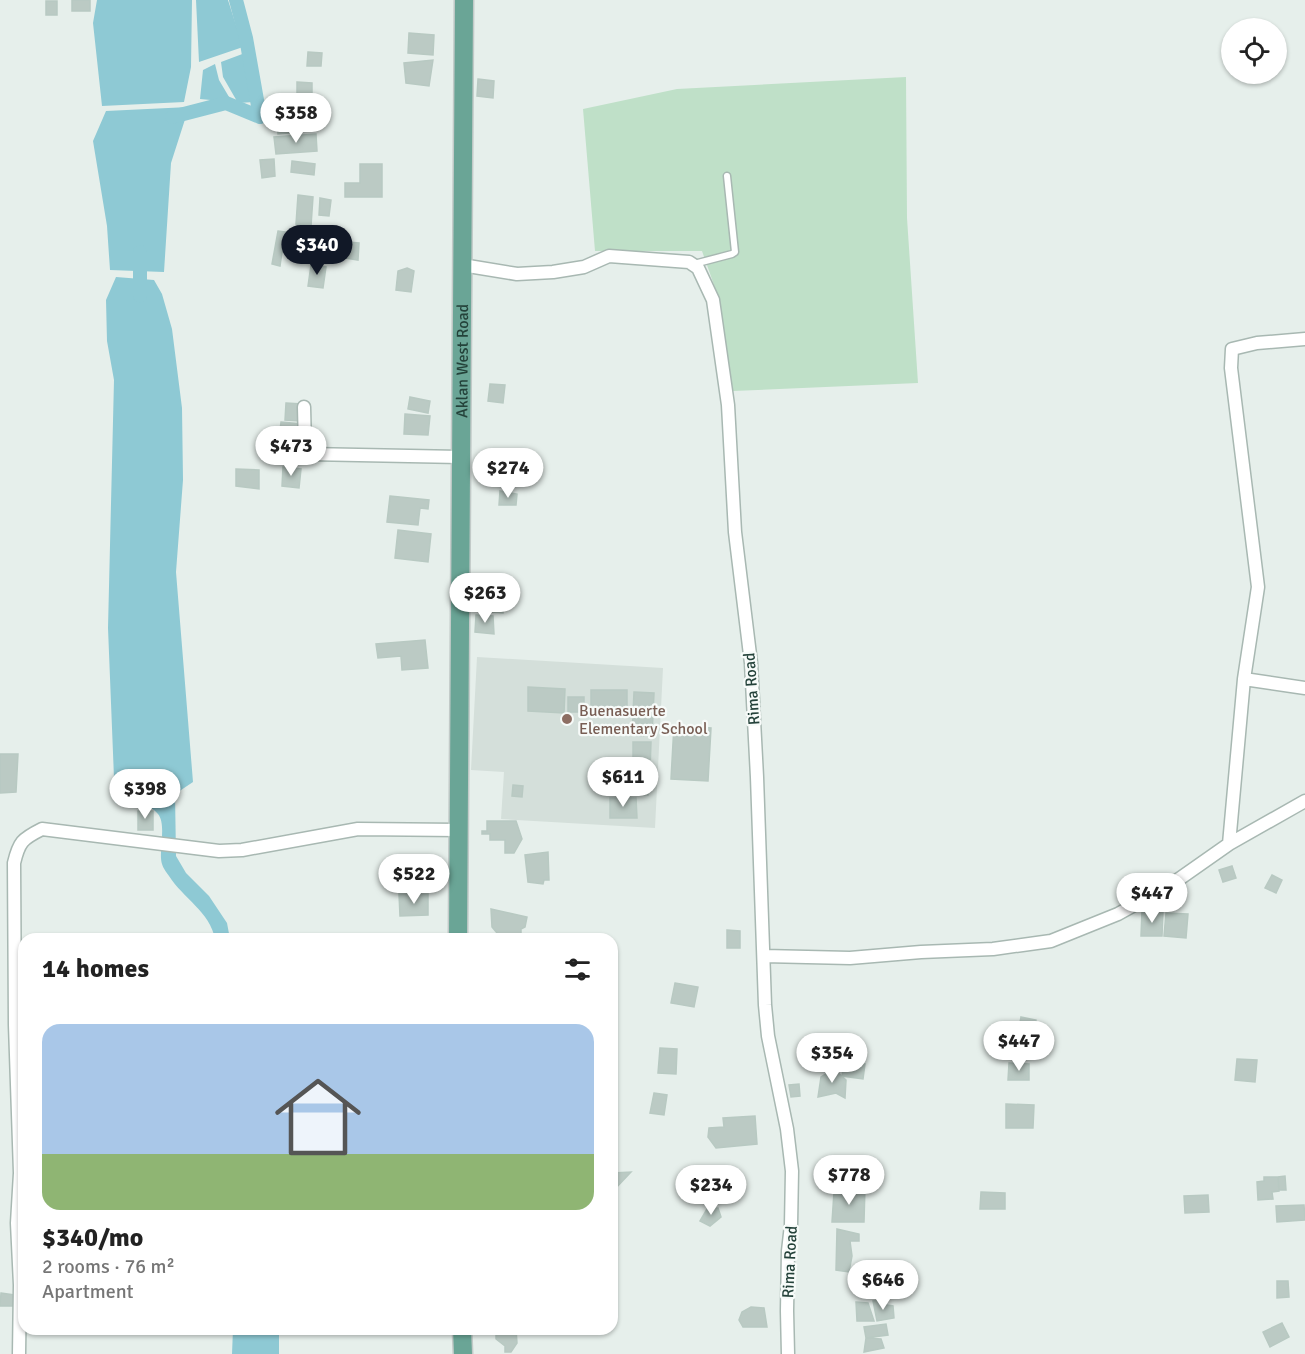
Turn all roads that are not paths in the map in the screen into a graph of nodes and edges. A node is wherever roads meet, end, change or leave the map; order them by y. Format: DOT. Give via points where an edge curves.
graph roads {
  1 [pos="464,0"];
  2 [pos="727,176"];
  3 [pos="462,264"];
  4 [pos="694,264"];
  5 [pos="1305,339"];
  6 [pos="304,407"];
  7 [pos="460,457"];
  8 [pos="1244,679"];
  9 [pos="1305,688"];
  10 [pos="1305,801"];
  11 [pos="459,830"];
  12 [pos="1229,844"];
  13 [pos="458,933"];
  14 [pos="764,956"];
  15 [pos="18,1088"];
  16 [pos="20,1335"];
  17 [pos="462,1335"];
  18 [pos="20,1354"];
  19 [pos="463,1354"];
  20 [pos="788,1354"];
  1 -- 3 [label="main road, Aklan West Road"];
  2 -- 4 [label="lane" via="735,252"];
  3 -- 4 [label="street" via="517,274 584,267 609,255"];
  3 -- 7 [label="main road, Aklan West Road"];
  4 -- 14 [label="street, Rima Road" via="712,300 728,405 735,532 751,663"];
  5 -- 8 [label="street" via="1232,349 1231,368 1258,587"];
  6 -- 7 [label="street" via="304,446 308,454"];
  7 -- 11 [label="main road, Aklan West Road"];
  8 -- 9 [label="street"];
  8 -- 12 [label="street"];
  10 -- 12 [label="street"];
  11 -- 13 [label="main road, Aklan West Road"];
  11 -- 15 [label="street" via="358,829 219,851 42,829 25,837 14,863"];
  12 -- 14 [label="street" via="1172,884 1118,914 1050,941 993,949 850,958"];
  14 -- 20 [label="street, Rima Road" via="768,1036 792,1171"];
  16 -- 18 [label="street"];
  17 -- 19 [label="main road"];
}
